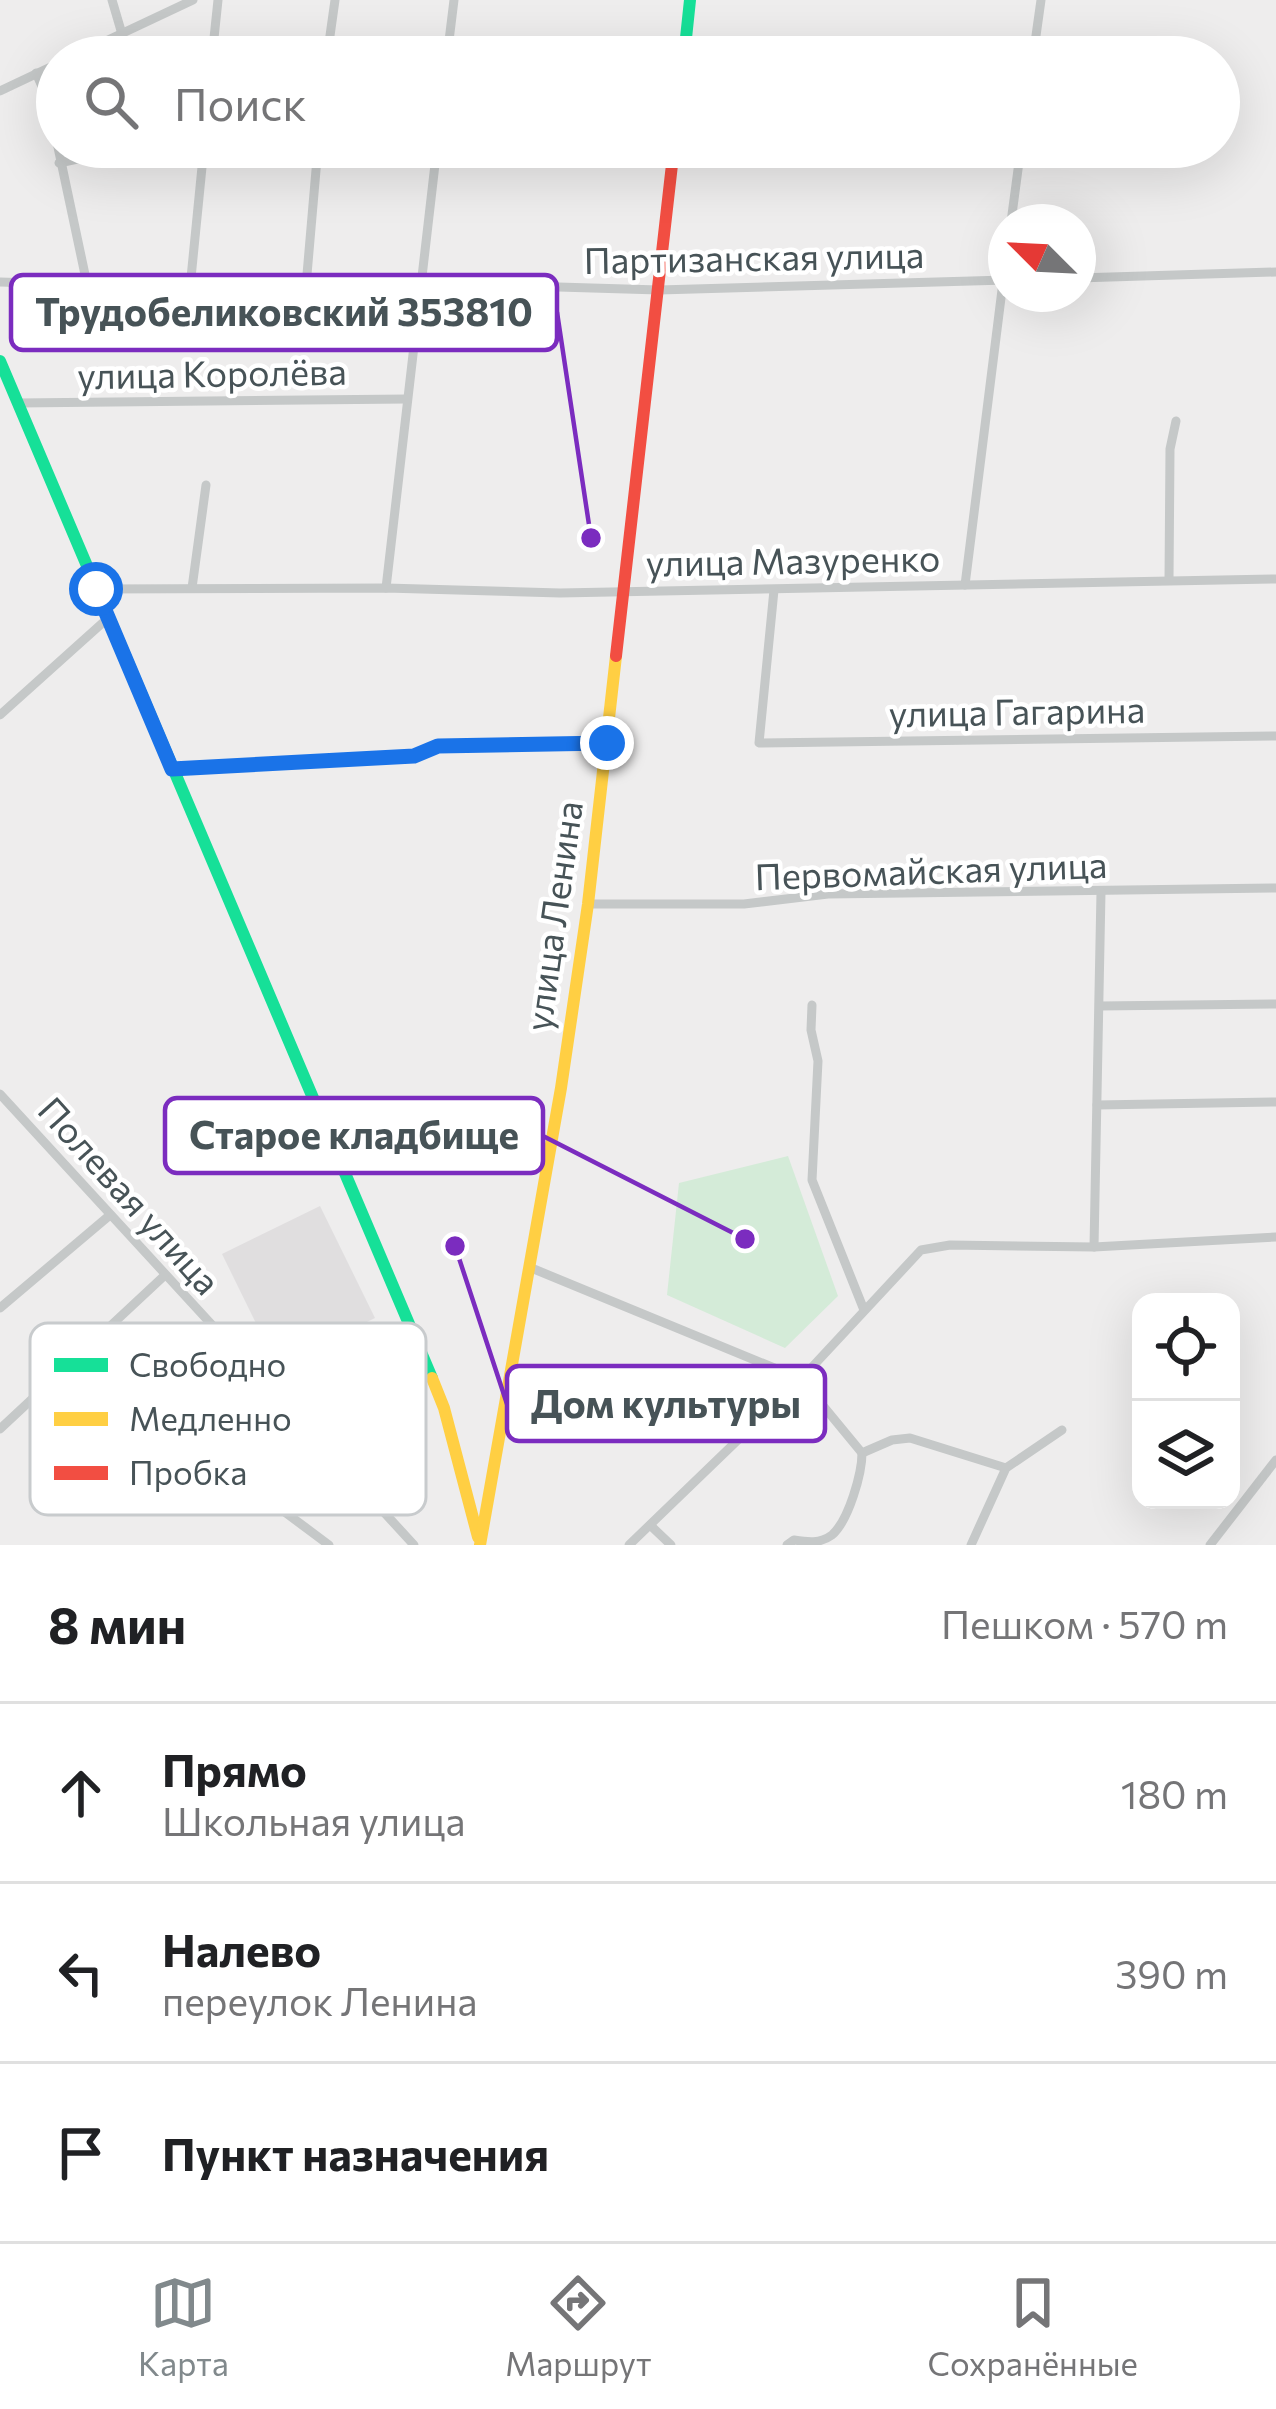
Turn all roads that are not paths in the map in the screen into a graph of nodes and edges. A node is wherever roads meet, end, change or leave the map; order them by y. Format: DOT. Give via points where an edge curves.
graph roads {
  1 [pos="112,0"];
  2 [pos="193,0"];
  3 [pos="218,0"];
  4 [pos="335,0"];
  5 [pos="454,0"];
  6 [pos="690,0"];
  7 [pos="1041,0"];
  8 [pos="122,34"];
  9 [pos="118,36"];
  10 [pos="214,36"];
  11 [pos="330,36"];
  12 [pos="450,36"];
  13 [pos="686,36"];
  14 [pos="1036,36"];
  15 [pos="36,74"];
  16 [pos="0,91"];
  17 [pos="60,168"];
  18 [pos="202,168"];
  19 [pos="316,168"];
  20 [pos="434,168"];
  21 [pos="672,168"];
  22 [pos="1018,168"];
  23 [pos="1013,204"];
  24 [pos="1276,272"];
  25 [pos="1096,277"];
  26 [pos="988,280"];
  27 [pos="0,282"];
  28 [pos="420,283"];
  29 [pos="87,284"];
  30 [pos="306,286"];
  31 [pos="190,288"];
  32 [pos="659,290"];
  33 [pos="1001,312"];
  34 [pos="0,361"];
  35 [pos="407,399"];
  36 [pos="18,403"];
  37 [pos="1176,421"];
  38 [pos="206,485"];
  39 [pos="1276,579"];
  40 [pos="1169,580"];
  41 [pos="965,585"];
  42 [pos="386,587"];
  43 [pos="192,588"];
  44 [pos="96,589"];
  45 [pos="774,590"];
  46 [pos="623,592"];
  47 [pos="108,618"];
  48 [pos="0,716"];
  49 [pos="1276,736"];
  50 [pos="607,743"];
  51 [pos="172,769"];
  52 [pos="1276,888"];
  53 [pos="1101,892"];
  54 [pos="588,904"];
  55 [pos="1276,1004"];
  56 [pos="812,1005"];
  57 [pos="1100,1006"];
  58 [pos="0,1094"];
  59 [pos="1276,1102"];
  60 [pos="1097,1105"];
  61 [pos="110,1214"];
  62 [pos="1276,1237"];
  63 [pos="1094,1247"];
  64 [pos="529,1267"];
  65 [pos="164,1276"];
  66 [pos="3,1300"];
  67 [pos="865,1310"];
  68 [pos="114,1323"];
  69 [pos="208,1323"];
  70 [pos="411,1323"];
  71 [pos="426,1362"];
  72 [pos="801,1379"];
  73 [pos="30,1401"];
  74 [pos="0,1429"];
  75 [pos="1062,1430"];
  76 [pos="862,1453"];
  77 [pos="1276,1460"];
  78 [pos="1006,1468"];
  79 [pos="479,1509"];
  80 [pos="288,1515"];
  81 [pos="386,1515"];
  82 [pos="650,1525"];
  83 [pos="328,1545"];
  84 [pos="414,1545"];
  85 [pos="479,1545"];
  86 [pos="629,1545"];
  87 [pos="670,1545"];
  88 [pos="788,1545"];
  89 [pos="971,1545"];
  90 [pos="1210,1545"];
  1 -- 8 [label="street"];
  2 -- 8 [label="street"];
  3 -- 10 [label="street"];
  4 -- 11 [label="street"];
  5 -- 12 [label="street"];
  6 -- 13 [label="street"];
  7 -- 14 [label="street"];
  8 -- 9 [label="street"];
  15 -- 16 [label="street"];
  17 -- 29 [label="street"];
  18 -- 31 [label="street"];
  19 -- 30 [label="street"];
  20 -- 28 [label="street"];
  21 -- 32 [label="street, улица Ленина"];
  22 -- 23 [label="street"];
  24 -- 25 [label="street"];
  26 -- 32 [label="street, Партизанская улица"];
  27 -- 29 [label="street, Партизанская улица"];
  28 -- 30 [label="street, Партизанская улица"];
  28 -- 32 [label="street, Партизанская улица"];
  28 -- 35 [label="street"];
  29 -- 31 [label="street, Партизанская улица"];
  30 -- 31 [label="street, Партизанская улица"];
  32 -- 46 [label="street, улица Ленина"];
  33 -- 41 [label="street"];
  34 -- 36 [label="street"];
  35 -- 36 [label="street, улица Королёва"];
  35 -- 42 [label="street"];
  36 -- 44 [label="street"];
  37 -- 40 [label="street"];
  38 -- 43 [label="street"];
  39 -- 40 [label="street, улица Мазуренко"];
  40 -- 41 [label="street, улица Мазуренко"];
  41 -- 45 [label="street, улица Мазуренко"];
  42 -- 43 [label="street, улица Мазуренко"];
  42 -- 46 [label="street, улица Мазуренко"];
  43 -- 44 [label="street, улица Мазуренко"];
  44 -- 47 [label="street"];
  45 -- 46 [label="street, улица Мазуренко"];
  45 -- 49 [label="street, улица Гагарина" via="759,743"];
  46 -- 50 [label="street, улица Ленина"];
  47 -- 48 [label="street"];
  47 -- 51 [label="street"];
  50 -- 51 [label="street" via="438,746 414,756"];
  50 -- 54 [label="street, улица Ленина"];
  51 -- 70 [label="street"];
  52 -- 53 [label="street, Первомайская улица"];
  53 -- 54 [label="street, Первомайская улица"];
  53 -- 57 [label="street"];
  54 -- 64 [label="street, улица Ленина"];
  55 -- 57 [label="street"];
  56 -- 67 [label="street" via="812,1180"];
  57 -- 60 [label="street"];
  58 -- 61 [label="street, Полевая улица"];
  59 -- 60 [label="street"];
  60 -- 63 [label="street"];
  61 -- 65 [label="street, Полевая улица"];
  61 -- 66 [label="street"];
  62 -- 63 [label="street"];
  63 -- 67 [label="street" via="921,1250"];
  64 -- 72 [label="street"];
  64 -- 79 [label="street, улица Ленина"];
  65 -- 68 [label="street"];
  65 -- 69 [label="street, Полевая улица"];
  67 -- 72 [label="street"];
  71 -- 79 [label="street"];
  72 -- 76 [label="street"];
  72 -- 82 [label="street"];
  73 -- 74 [label="street"];
  75 -- 78 [label="street"];
  76 -- 78 [label="street" via="910,1438"];
  76 -- 88 [label="street" via="833,1534"];
  77 -- 90 [label="street"];
  78 -- 89 [label="street"];
  79 -- 85 [label="street, улица Ленина"];
  80 -- 83 [label="street"];
  81 -- 84 [label="street, Полевая улица"];
  82 -- 86 [label="street"];
  82 -- 87 [label="street"];
}
